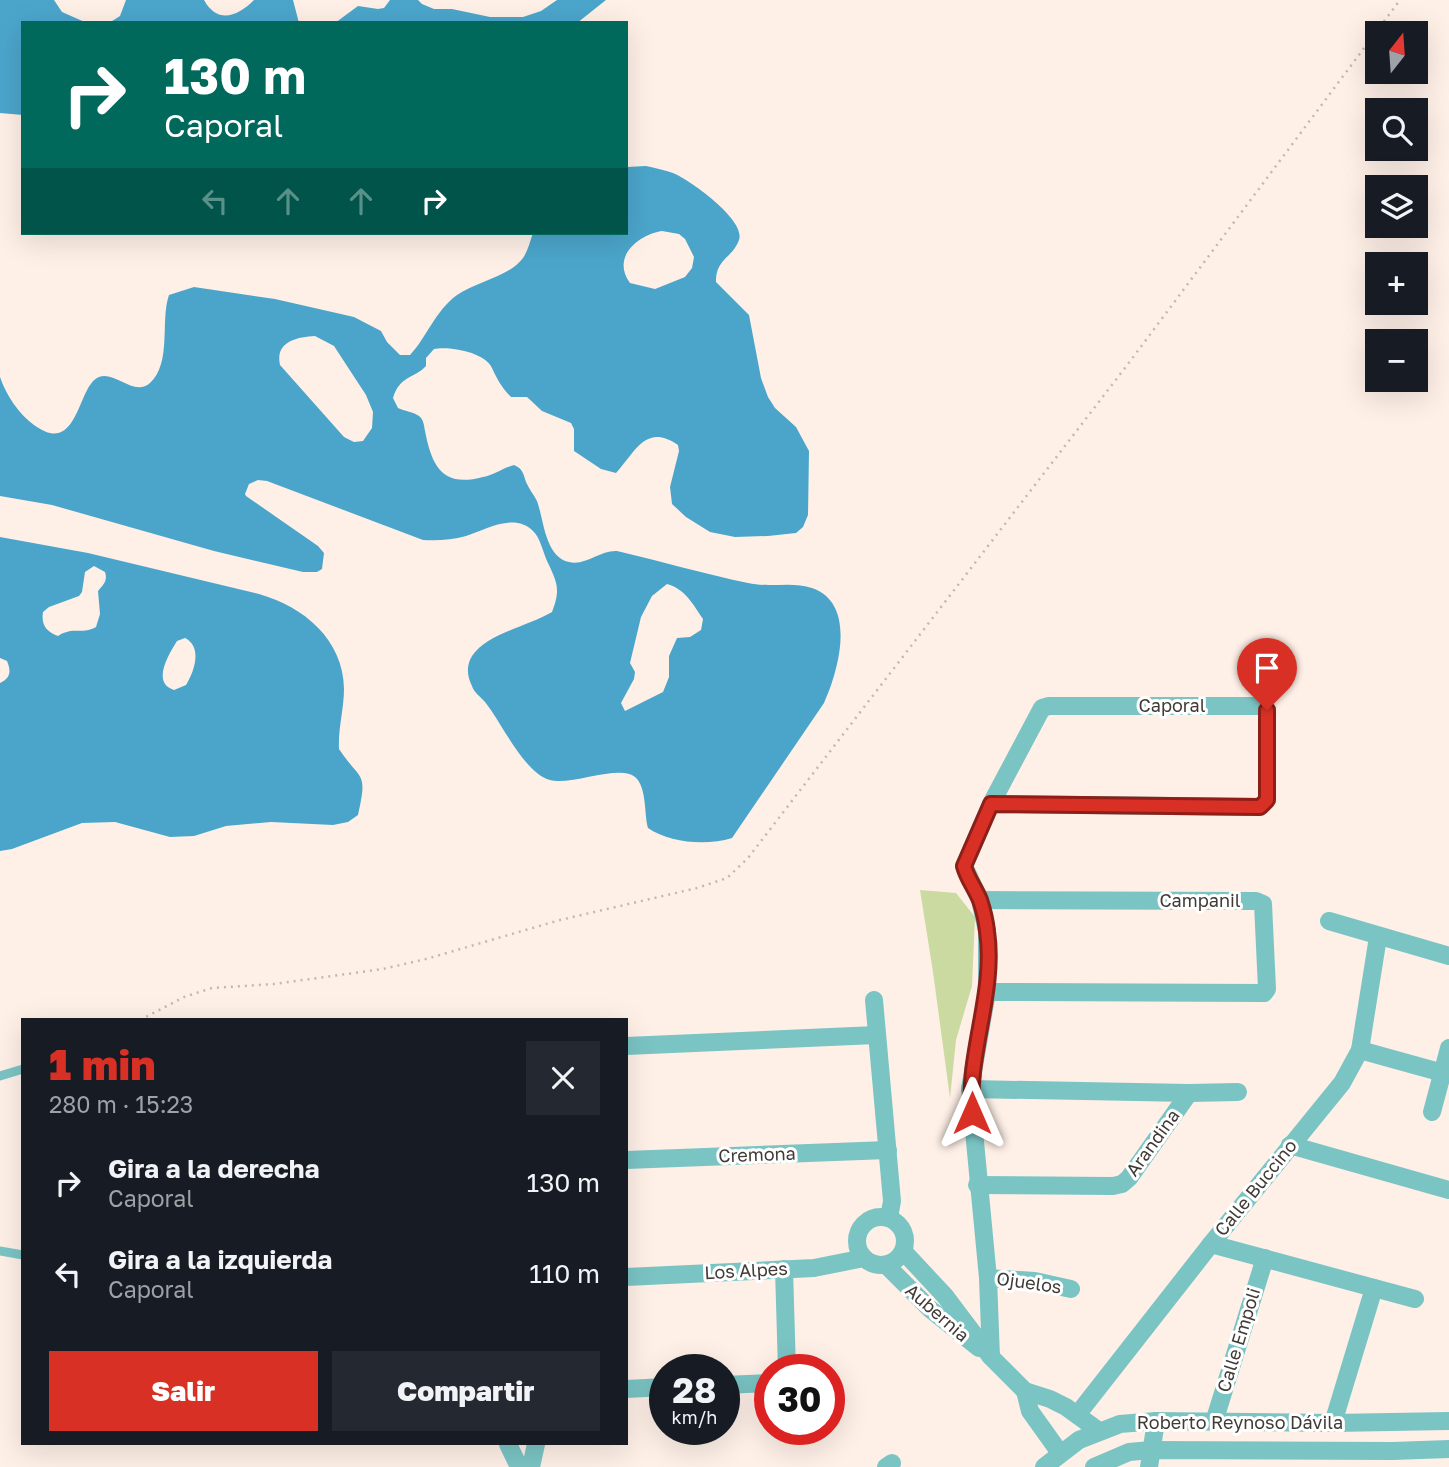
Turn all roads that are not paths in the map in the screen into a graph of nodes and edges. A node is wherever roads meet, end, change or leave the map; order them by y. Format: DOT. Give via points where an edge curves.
graph roads {
  1 [pos="991,804"];
  2 [pos="980,900"];
  3 [pos="1329,921"];
  4 [pos="1378,937"];
  5 [pos="1449,956"];
  6 [pos="988,992"];
  7 [pos="874,1000"];
  8 [pos="876,1035"];
  9 [pos="628,1046"];
  10 [pos="1449,1048"];
  11 [pos="1360,1050"];
  12 [pos="21,1070"];
  13 [pos="1443,1073"];
  14 [pos="0,1076"];
  15 [pos="970,1088"];
  16 [pos="1238,1092"];
  17 [pos="1189,1093"];
  18 [pos="1432,1112"];
  19 [pos="1290,1145"];
  20 [pos="888,1150"];
  21 [pos="628,1160"];
  22 [pos="977,1185"];
  23 [pos="1449,1190"];
  24 [pos="889,1218"];
  25 [pos="1211,1244"];
  26 [pos="0,1251"];
  27 [pos="903,1251"];
  28 [pos="21,1255"];
  29 [pos="864,1258"];
  30 [pos="1265,1258"];
  31 [pos="886,1265"];
  32 [pos="784,1269"];
  33 [pos="628,1277"];
  34 [pos="988,1278"];
  35 [pos="1374,1288"];
  36 [pos="1071,1289"];
  37 [pos="1415,1299"];
  38 [pos="787,1354"];
  39 [pos="991,1357"];
  40 [pos="649,1388"];
  41 [pos="628,1389"];
  42 [pos="1025,1391"];
  43 [pos="1077,1415"];
  44 [pos="1156,1421"];
  45 [pos="1214,1422"];
  46 [pos="1449,1422"];
  47 [pos="1333,1423"];
  48 [pos="1099,1431"];
  49 [pos="508,1445"];
  50 [pos="536,1445"];
  51 [pos="1449,1449"];
  52 [pos="1060,1453"];
  53 [pos="1268,1458"];
  54 [pos="1392,1459"];
  55 [pos="1150,1461"];
  56 [pos="519,1467"];
  57 [pos="531,1467"];
  58 [pos="1044,1467"];
  59 [pos="1094,1467"];
  1 -- 1 [label="street, Caporal" via="1042,708 1267,710 1267,800 1260,807"];
  1 -- 2 [label="street" via="964,866"];
  2 -- 6 [label="street" via="987,931"];
  2 -- 6 [label="street, Campanil" via="1263,904 1267,989 1260,994"];
  3 -- 4 [label="street"];
  4 -- 5 [label="street"];
  4 -- 11 [label="street, Calle Buccino"];
  6 -- 15 [label="street"];
  7 -- 8 [label="street"];
  8 -- 9 [label="street"];
  8 -- 20 [label="street"];
  10 -- 13 [label="street"];
  11 -- 13 [label="street"];
  11 -- 19 [label="street, Calle Buccino" via="1330,1099"];
  12 -- 14 [label="lane"];
  13 -- 18 [label="street"];
  15 -- 17 [label="street, Arandina"];
  15 -- 22 [label="street"];
  16 -- 17 [label="street"];
  17 -- 22 [label="street, Arandina" via="1122,1184"];
  19 -- 23 [label="street"];
  19 -- 25 [label="street, Calle Buccino"];
  20 -- 21 [label="street, Cremona"];
  20 -- 24 [label="street"];
  22 -- 34 [label="street"];
  24 -- 27 [label="street" via="903,1232"];
  24 -- 29 [label="street" via="870,1219 863,1225 856,1242"];
  25 -- 30 [label="street"];
  25 -- 43 [label="street, Calle Buccino"];
  26 -- 28 [label="lane"];
  27 -- 31 [label="street"];
  27 -- 39 [label="street, Aubernia" via="945,1296"];
  29 -- 31 [label="street"];
  29 -- 32 [label="street, Los Alpes"];
  30 -- 35 [label="street"];
  30 -- 45 [label="street, Calle Empoli"];
  31 -- 39 [label="street, Aubernia" via="930,1309"];
  32 -- 33 [label="street, Los Alpes"];
  32 -- 38 [label="street"];
  34 -- 36 [label="street, Ojuelos"];
  34 -- 39 [label="street"];
  35 -- 37 [label="street"];
  35 -- 47 [label="street"];
  39 -- 42 [label="street, Aubernia"];
  40 -- 41 [label="street"];
  42 -- 43 [label="street, Aubernia"];
  42 -- 52 [label="street, Aubernia" via="1030,1411"];
  43 -- 48 [label="street, Aubernia"];
  44 -- 45 [label="street, Roberto Reynoso Dávila"];
  44 -- 48 [label="street, Roberto Reynoso Dávila"];
  44 -- 55 [label="street"];
  45 -- 47 [label="street, Roberto Reynoso Dávila"];
  46 -- 47 [label="street, Roberto Reynoso Dávila"];
  48 -- 52 [label="street, Roberto Reynoso Dávila"];
  49 -- 56 [label="street"];
  50 -- 57 [label="street"];
  51 -- 54 [label="street, Roberto Reynoso Dávila"];
  52 -- 58 [label="street, Roberto Reynoso Dávila"];
  53 -- 54 [label="street, Roberto Reynoso Dávila"];
  53 -- 55 [label="street, Roberto Reynoso Dávila"];
  55 -- 59 [label="street, Roberto Reynoso Dávila" via="1129,1452"];
}
